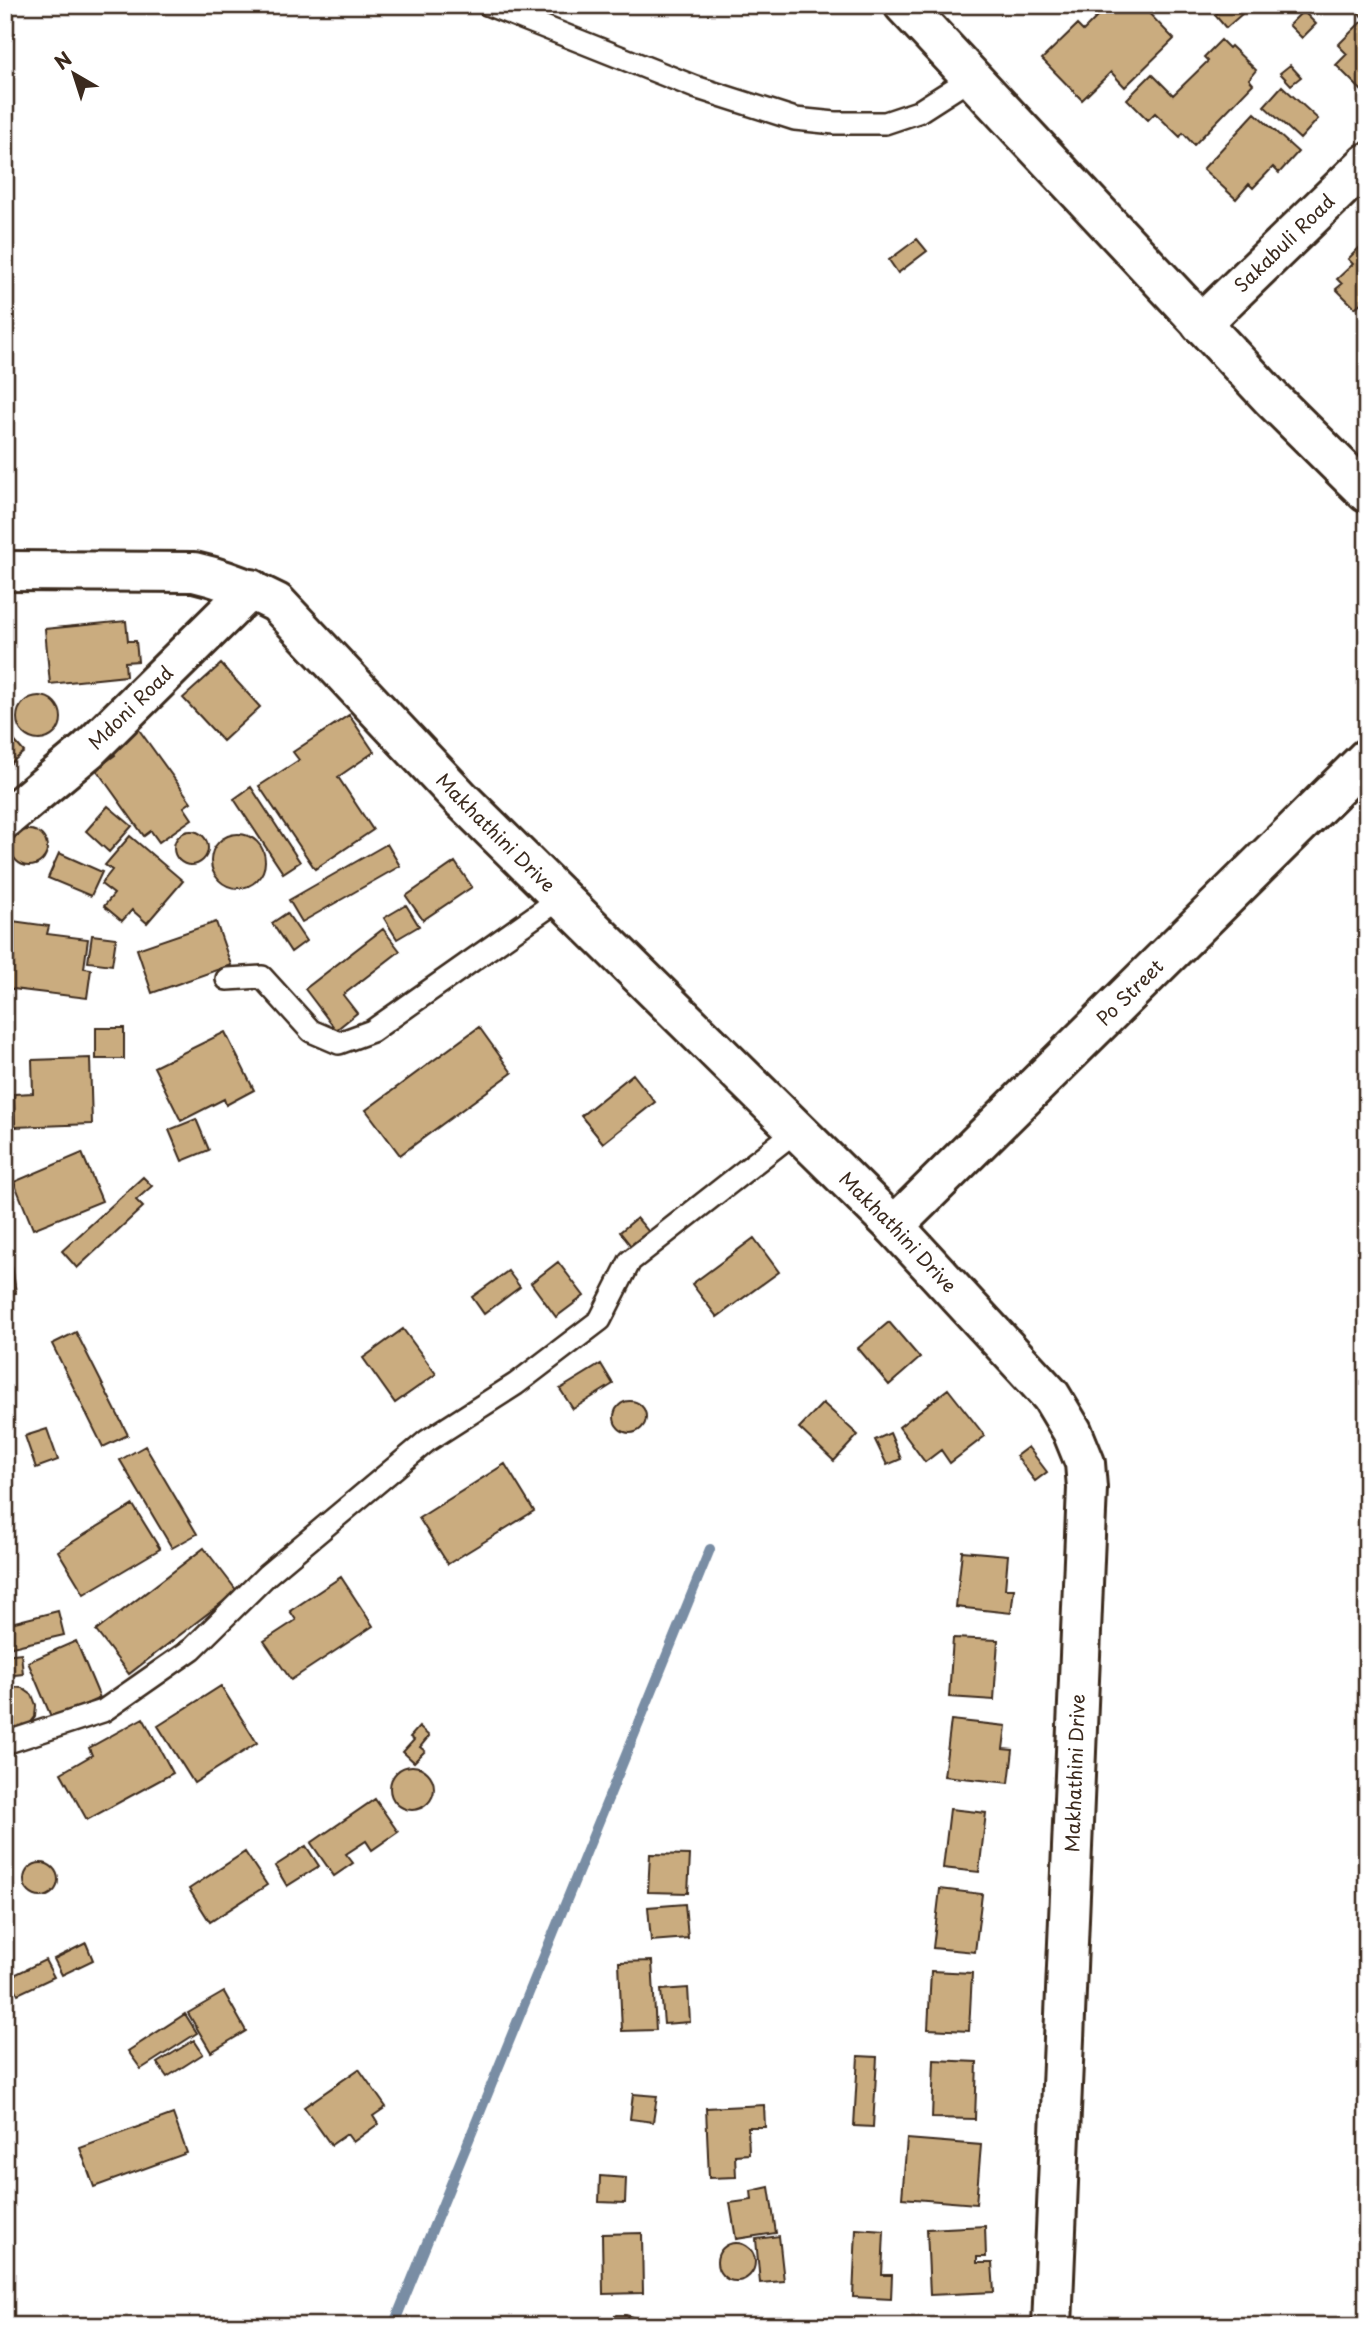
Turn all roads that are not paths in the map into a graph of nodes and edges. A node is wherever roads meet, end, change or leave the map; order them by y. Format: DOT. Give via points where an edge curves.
graph roads {
  1 [pos="489,5"];
  2 [pos="904,5"];
  3 [pos="971,78"];
  4 [pos="1367,163"];
  5 [pos="1201,324"];
  6 [pos="1367,493"];
  7 [pos="5,571"];
  8 [pos="251,589"];
  9 [pos="1367,758"];
  10 [pos="5,819"];
  11 [pos="561,898"];
  12 [pos="227,979"];
  13 [pos="797,1130"];
  14 [pos="894,1226"];
  15 [pos="5,1743"];
  16 [pos="1052,2326"];
  1 -- 3 [label="lane" via="695,87 795,119 885,123 918,112"];
  2 -- 3 [label="street"];
  3 -- 5 [label="street"];
  4 -- 5 [label="street, Sakabuli Road"];
  5 -- 6 [label="street"];
  7 -- 8 [label="street, Makhathini Drive" via="194,572"];
  8 -- 10 [label="street, Mdoni Road" via="88,750"];
  8 -- 11 [label="street, Makhathini Drive" via="277,603"];
  9 -- 14 [label="street, Po Street"];
  11 -- 12 [label="lane" via="372,1031 339,1043 311,1031 262,977"];
  11 -- 13 [label="street, Makhathini Drive"];
  13 -- 14 [label="street, Makhathini Drive"];
  13 -- 15 [label="lane" via="630,1261 600,1320 516,1384 427,1441 267,1575 192,1649 103,1711"];
  14 -- 16 [label="street, Makhathini Drive" via="1051,1396 1085,1462"];
}
